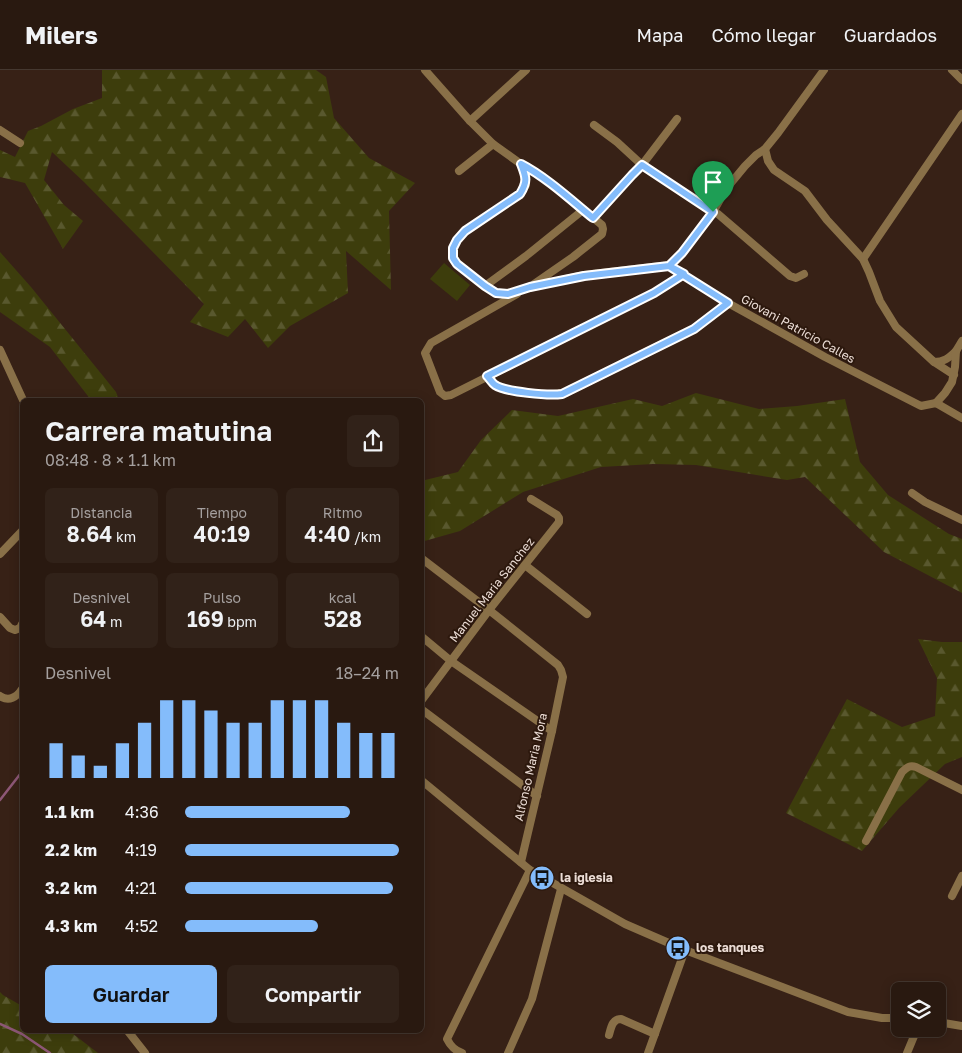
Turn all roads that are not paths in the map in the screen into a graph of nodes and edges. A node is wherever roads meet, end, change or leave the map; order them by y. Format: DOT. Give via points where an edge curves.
graph roads {
  1 [pos="425,70"];
  2 [pos="438,70"];
  3 [pos="526,70"];
  4 [pos="824,70"];
  5 [pos="952,70"];
  6 [pos="431,77"];
  7 [pos="962,80"];
  8 [pos="962,114"];
  9 [pos="678,119"];
  10 [pos="470,121"];
  11 [pos="594,125"];
  12 [pos="0,130"];
  13 [pos="20,143"];
  14 [pos="493,144"];
  15 [pos="765,149"];
  16 [pos="521,164"];
  17 [pos="642,165"];
  18 [pos="459,171"];
  19 [pos="583,210"];
  20 [pos="713,212"];
  21 [pos="593,218"];
  22 [pos="862,259"];
  23 [pos="669,266"];
  24 [pos="684,274"];
  25 [pos="804,274"];
  26 [pos="485,286"];
  27 [pos="530,287"];
  28 [pos="728,303"];
  29 [pos="962,341"];
  30 [pos="0,350"];
  31 [pos="956,351"];
  32 [pos="934,362"];
  33 [pos="954,375"];
  34 [pos="487,376"];
  35 [pos="22,398"];
  36 [pos="936,403"];
  37 [pos="962,418"];
  38 [pos="912,493"];
  39 [pos="531,499"];
  40 [pos="961,516"];
  41 [pos="20,533"];
  42 [pos="0,554"];
  43 [pos="424,560"];
  44 [pos="526,565"];
  45 [pos="490,610"];
  46 [pos="587,614"];
  47 [pos="0,617"];
  48 [pos="20,628"];
  49 [pos="424,638"];
  50 [pos="452,661"];
  51 [pos="20,692"];
  52 [pos="1,697"];
  53 [pos="424,697"];
  54 [pos="424,711"];
  55 [pos="552,731"];
  56 [pos="424,782"];
  57 [pos="962,790"];
  58 [pos="537,796"];
  59 [pos="866,841"];
  60 [pos="521,862"];
  61 [pos="530,870"];
  62 [pos="962,876"];
  63 [pos="562,889"];
  64 [pos="952,896"];
  65 [pos="685,950"];
  66 [pos="891,1018"];
  67 [pos="946,1023"];
  68 [pos="962,1026"];
  69 [pos="129,1033"];
  70 [pos="655,1034"];
  71 [pos="609,1035"];
  72 [pos="914,1037"];
  73 [pos="145,1053"];
  74 [pos="462,1053"];
  75 [pos="508,1053"];
  76 [pos="648,1053"];
  77 [pos="907,1053"];
  1 -- 6 [label="street"];
  2 -- 6 [label="street"];
  3 -- 10 [label="street"];
  4 -- 15 [label="street"];
  5 -- 7 [label="street"];
  6 -- 10 [label="street"];
  8 -- 22 [label="street"];
  9 -- 17 [label="street"];
  10 -- 14 [label="street"];
  11 -- 17 [label="street"];
  12 -- 13 [label="street"];
  14 -- 16 [label="street"];
  14 -- 18 [label="street"];
  15 -- 20 [label="street" via="726,189"];
  15 -- 22 [label="street" via="774,170 806,191"];
  16 -- 19 [label="street"];
  16 -- 26 [label="street" via="526,185 520,194 465,231 453,248 457,264"];
  17 -- 20 [label="street"];
  17 -- 21 [label="street"];
  19 -- 21 [label="street"];
  19 -- 26 [label="street"];
  20 -- 23 [label="street"];
  20 -- 25 [label="street" via="790,276 796,278"];
  21 -- 27 [label="street" via="602,225 602,234"];
  22 -- 32 [label="street" via="880,301 896,327"];
  23 -- 24 [label="street, Giovani Patricio Calles"];
  23 -- 27 [label="street" via="584,276"];
  24 -- 28 [label="street, Giovani Patricio Calles"];
  24 -- 34 [label="street" via="654,293"];
  26 -- 27 [label="street" via="496,293 508,294"];
  27 -- 34 [label="street" via="431,343 425,353 440,392 445,396"];
  28 -- 34 [label="street" via="694,329 562,394 508,390 496,386"];
  28 -- 36 [label="street, Giovani Patricio Calles" via="915,404"];
  29 -- 31 [label="street"];
  30 -- 35 [label="street"];
  31 -- 32 [label="street" via="944,361"];
  31 -- 33 [label="street"];
  32 -- 33 [label="street"];
  33 -- 36 [label="street"];
  36 -- 37 [label="street, Giovani Patricio Calles"];
  38 -- 40 [label="street" via="925,502"];
  39 -- 44 [label="street, Manuel Maria Sanchez" via="557,515 559,520"];
  41 -- 42 [label="street"];
  43 -- 45 [label="street"];
  44 -- 45 [label="street, Manuel Maria Sanchez"];
  44 -- 46 [label="street"];
  45 -- 50 [label="street, Manuel Maria Sanchez"];
  45 -- 55 [label="street, Alfonso Maria Mora" via="562,670"];
  47 -- 48 [label="street" via="10,628"];
  49 -- 50 [label="street"];
  50 -- 53 [label="street, Manuel Maria Sanchez"];
  50 -- 55 [label="street"];
  51 -- 52 [label="street" via="10,699"];
  54 -- 58 [label="street"];
  55 -- 58 [label="street, Alfonso Maria Mora"];
  56 -- 60 [label="street"];
  57 -- 59 [label="street" via="916,767 906,768"];
  58 -- 60 [label="street, Alfonso Maria Mora"];
  60 -- 61 [label="street"];
  61 -- 63 [label="street"];
  61 -- 74 [label="street" via="447,1039 455,1050"];
  62 -- 64 [label="street"];
  63 -- 65 [label="street" via="625,924"];
  63 -- 75 [label="street" via="532,999"];
  65 -- 66 [label="street" via="848,1012"];
  65 -- 70 [label="street"];
  67 -- 68 [label="street"];
  69 -- 73 [label="street"];
  70 -- 71 [label="street" via="618,1019 613,1022"];
  70 -- 76 [label="street"];
  72 -- 77 [label="street"];
}
